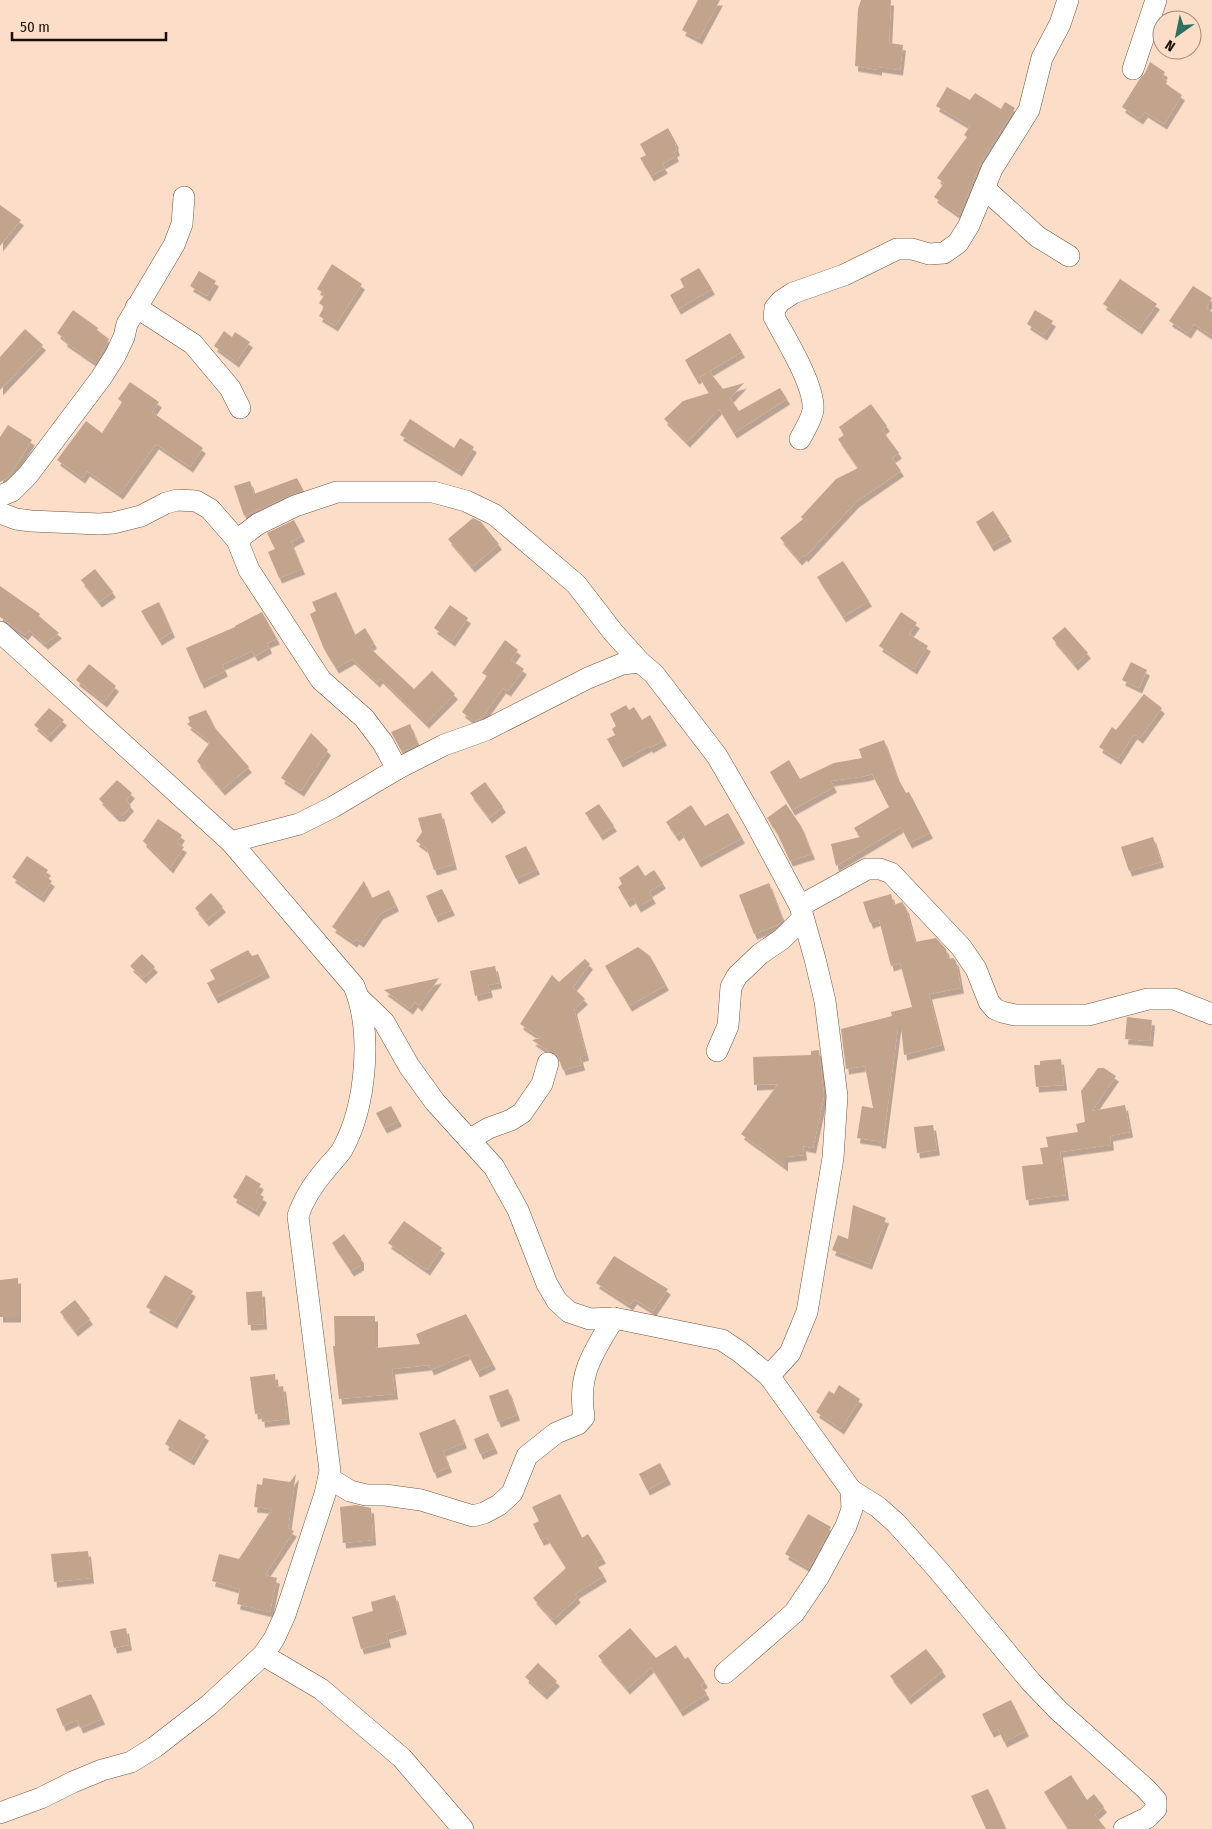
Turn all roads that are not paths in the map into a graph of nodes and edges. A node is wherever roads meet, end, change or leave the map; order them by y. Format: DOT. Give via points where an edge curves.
graph roads {
  1 [pos="1068,0"];
  2 [pos="1156,0"];
  3 [pos="1133,69"];
  4 [pos="984,188"];
  5 [pos="184,197"];
  6 [pos="1069,256"];
  7 [pos="136,307"];
  8 [pos="240,408"];
  9 [pos="800,439"];
  10 [pos="0,496"];
  11 [pos="0,513"];
  12 [pos="237,540"];
  13 [pos="2,638"];
  14 [pos="640,662"];
  15 [pos="397,769"];
  16 [pos="231,842"];
  17 [pos="801,912"];
  18 [pos="359,998"];
  19 [pos="1212,1014"];
  20 [pos="717,1051"];
  21 [pos="548,1063"];
  22 [pos="470,1139"];
  23 [pos="614,1318"];
  24 [pos="769,1376"];
  25 [pos="328,1478"];
  26 [pos="851,1490"];
  27 [pos="263,1655"];
  28 [pos="725,1673"];
  29 [pos="0,1814"];
  30 [pos="463,1829"];
  31 [pos="1124,1829"];
  1 -- 4 [label="street" via="1060,24 1042,58 1029,110 992,169"];
  2 -- 3 [label="street"];
  4 -- 6 [label="street" via="1038,236"];
  4 -- 9 [label="street" via="958,243 944,253 897,249 793,293 775,308 774,317 804,374 812,400 813,412"];
  5 -- 7 [label="street" via="182,224 174,245"];
  7 -- 8 [label="street" via="193,344 230,388"];
  7 -- 10 [label="street" via="124,338 101,378 28,475 12,491"];
  11 -- 12 [label="street" via="31,521 99,524 141,516 177,500 196,501 210,509"];
  12 -- 14 [label="street" via="258,524 295,506 336,492 433,492 466,501 495,515 576,584"];
  12 -- 15 [label="street" via="249,570 321,680 364,718"];
  13 -- 16 [label="street"];
  14 -- 15 [label="street" via="622,664 588,678 486,730 444,744"];
  14 -- 17 [label="street" via="654,674 716,756 754,820"];
  15 -- 16 [label="street" via="333,808 299,824"];
  16 -- 18 [label="street" via="354,986"];
  17 -- 19 [label="street" via="867,870 880,869 891,873 961,947 976,969 995,1009 1015,1015 1088,1015 1148,1000 1174,999"];
  17 -- 20 [label="street" via="782,939 737,976 731,987 728,1026"];
  17 -- 24 [label="street" via="825,1001 837,1096 833,1158 807,1312 790,1353"];
  18 -- 22 [label="street" via="384,1022 435,1102"];
  18 -- 25 [label="street" via="365,1063 355,1120 341,1151 303,1201 298,1216 330,1470"];
  21 -- 22 [label="street" via="542,1084 522,1114"];
  22 -- 23 [label="street" via="494,1167 513,1201 557,1301 569,1312 590,1319"];
  23 -- 24 [label="street" via="722,1340"];
  23 -- 25 [label="street" via="590,1357 584,1376 584,1417 578,1424 556,1433 527,1456 512,1493 499,1505 473,1516 421,1500 350,1491"];
  24 -- 26 [label="street"];
  25 -- 27 [label="street" via="285,1614"];
  26 -- 28 [label="street" via="852,1509 846,1526 814,1583 794,1612"];
  26 -- 31 [label="street" via="896,1523 1032,1682 1156,1800 1156,1809 1147,1818"];
  27 -- 29 [label="street" via="209,1705 131,1762 88,1776"];
  27 -- 30 [label="street" via="321,1689 402,1758"];
}
